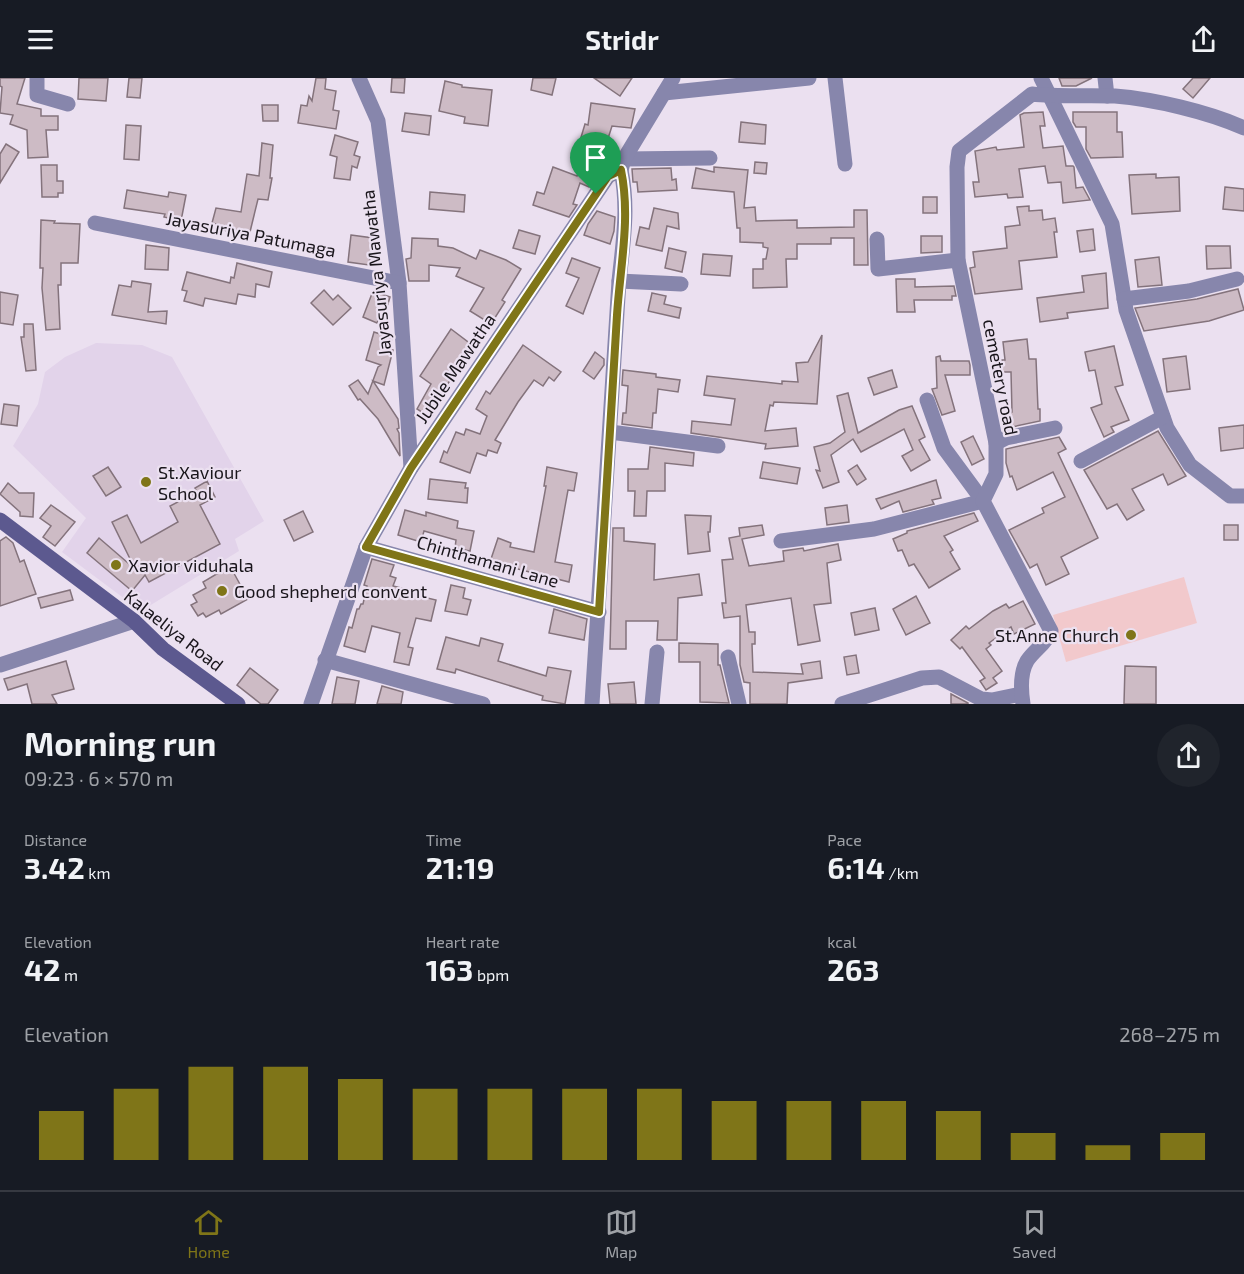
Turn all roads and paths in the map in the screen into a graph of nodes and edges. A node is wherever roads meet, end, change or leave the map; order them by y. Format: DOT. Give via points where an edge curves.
graph roads {
  1 [pos="37,78"];
  2 [pos="359,78"];
  3 [pos="673,78"];
  4 [pos="809,78"];
  5 [pos="835,78"];
  6 [pos="1041,78"];
  7 [pos="1105,78"];
  8 [pos="664,93"];
  9 [pos="1050,96"];
  10 [pos="1107,96"];
  11 [pos="68,104"];
  12 [pos="1244,128"];
  13 [pos="710,158"];
  14 [pos="845,164"];
  15 [pos="622,165"];
  16 [pos="95,223"];
  17 [pos="877,239"];
  18 [pos="958,260"];
  19 [pos="1238,279"];
  20 [pos="619,281"];
  21 [pos="399,283"];
  22 [pos="681,284"];
  23 [pos="1124,299"];
  24 [pos="927,400"];
  25 [pos="1163,417"];
  26 [pos="1055,428"];
  27 [pos="609,432"];
  28 [pos="996,443"];
  29 [pos="718,446"];
  30 [pos="1081,461"];
  31 [pos="411,468"];
  32 [pos="1244,496"];
  33 [pos="983,501"];
  34 [pos="3,528"];
  35 [pos="781,542"];
  36 [pos="366,547"];
  37 [pos="599,612"];
  38 [pos="134,621"];
  39 [pos="657,652"];
  40 [pos="728,657"];
  41 [pos="325,660"];
  42 [pos="0,664"];
  43 [pos="1022,699"];
  44 [pos="238,704"];
  45 [pos="311,704"];
  46 [pos="483,704"];
  47 [pos="592,704"];
  48 [pos="652,704"];
  49 [pos="739,704"];
  50 [pos="842,704"];
  1 -- 11 [label="street" via="37,95"];
  2 -- 21 [label="street, Jayasuriya Mawatha" via="378,120"];
  3 -- 8 [label="street, Jubile Mawatha"];
  4 -- 8 [label="street"];
  5 -- 14 [label="street"];
  6 -- 9 [label="street"];
  7 -- 10 [label="street"];
  8 -- 15 [label="street, Jubile Mawatha"];
  9 -- 10 [label="street"];
  9 -- 18 [label="street, cemetery road" via="1032,94 959,151"];
  9 -- 23 [label="street" via="1112,224"];
  10 -- 12 [label="street" via="1176,106 1224,118"];
  13 -- 15 [label="street"];
  15 -- 20 [label="street" via="626,219"];
  15 -- 31 [label="street, Jubile Mawatha" via="608,176"];
  16 -- 21 [label="street, Jayasuriya Patumaga"];
  17 -- 18 [label="street" via="878,269"];
  18 -- 28 [label="street, cemetery road"];
  19 -- 23 [label="street" via="1189,291"];
  20 -- 22 [label="street"];
  20 -- 27 [label="street"];
  21 -- 31 [label="street, Jayasuriya Mawatha"];
  23 -- 25 [label="street"];
  24 -- 33 [label="street" via="944,448"];
  25 -- 30 [label="street"];
  25 -- 32 [label="street" via="1190,465 1230,496"];
  26 -- 28 [label="street"];
  27 -- 29 [label="street"];
  27 -- 37 [label="street"];
  28 -- 33 [label="street, cemetery road" via="996,474"];
  31 -- 36 [label="street, Jubile Mawatha"];
  33 -- 35 [label="street" via="874,528"];
  33 -- 43 [label="street" via="1050,631 1023,672"];
  34 -- 38 [label="street, Kalaeliya Road"];
  36 -- 37 [label="street, Chinthamani Lane"];
  36 -- 41 [label="street, Jubile Mawatha"];
  37 -- 47 [label="street"];
  38 -- 42 [label="street"];
  38 -- 44 [label="street, Kalaeliya Road" via="163,649"];
  39 -- 48 [label="street"];
  40 -- 49 [label="street"];
  41 -- 45 [label="street, Jubile Mawatha"];
  41 -- 46 [label="street"];
  43 -- 50 [label="street" via="981,699 939,677 922,678"];
}
